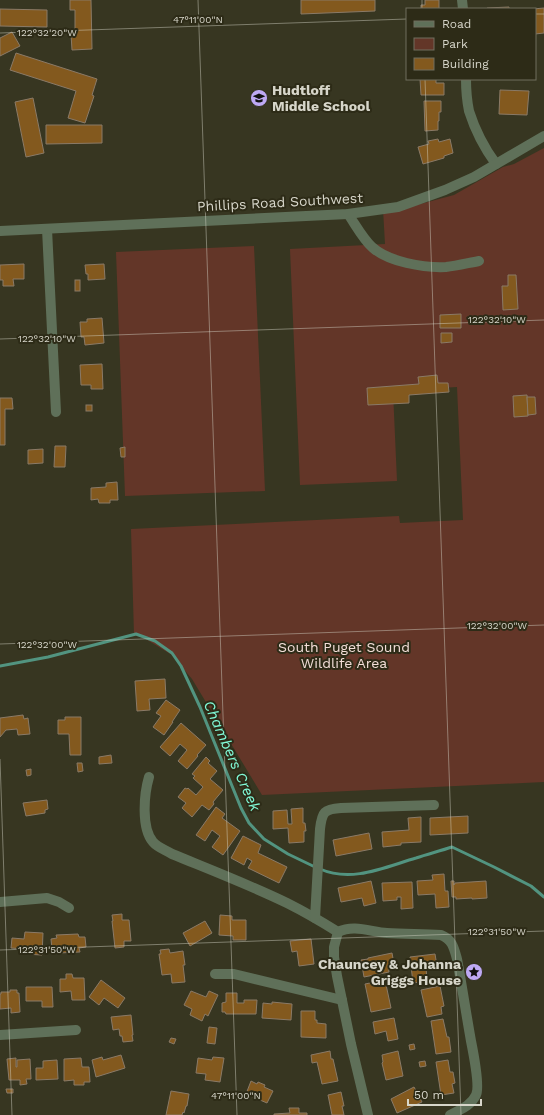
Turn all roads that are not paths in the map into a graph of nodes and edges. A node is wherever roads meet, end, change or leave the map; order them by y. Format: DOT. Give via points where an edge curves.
graph roads {
  1 [pos="466,80"];
  2 [pos="544,136"];
  3 [pos="496,164"];
  4 [pos="348,214"];
  5 [pos="48,229"];
  6 [pos="0,231"];
  7 [pos="479,261"];
  8 [pos="56,412"];
  9 [pos="149,777"];
  10 [pos="434,805"];
  11 [pos="0,902"];
  12 [pos="69,908"];
  13 [pos="315,918"];
  14 [pos="338,932"];
  15 [pos="215,974"];
  16 [pos="342,1000"];
  17 [pos="76,1030"];
  18 [pos="0,1035"];
  19 [pos="368,1115"];
  20 [pos="450,1115"];
  1 -- 3 [label="street" via="469,110 487,152"];
  2 -- 3 [label="street, Phillips Road Southwest"];
  3 -- 4 [label="street, Phillips Road Southwest" via="458,185 398,207"];
  4 -- 5 [label="street, Phillips Road Southwest"];
  4 -- 7 [label="street" via="370,245 377,252 392,259 415,265 445,267"];
  5 -- 6 [label="street, Phillips Road Southwest"];
  5 -- 8 [label="street"];
  9 -- 13 [label="street" via="145,794 146,823 149,835 160,848 245,884"];
  10 -- 13 [label="street" via="341,808 326,812 321,820"];
  11 -- 12 [label="street" via="47,898"];
  13 -- 14 [label="street"];
  14 -- 16 [label="street" via="334,957"];
  14 -- 20 [label="street" via="351,928 386,933 441,935 451,942 457,959 476,1070 477,1092 471,1103"];
  15 -- 16 [label="street" via="234,974"];
  16 -- 19 [label="street"];
  17 -- 18 [label="street"];
}
